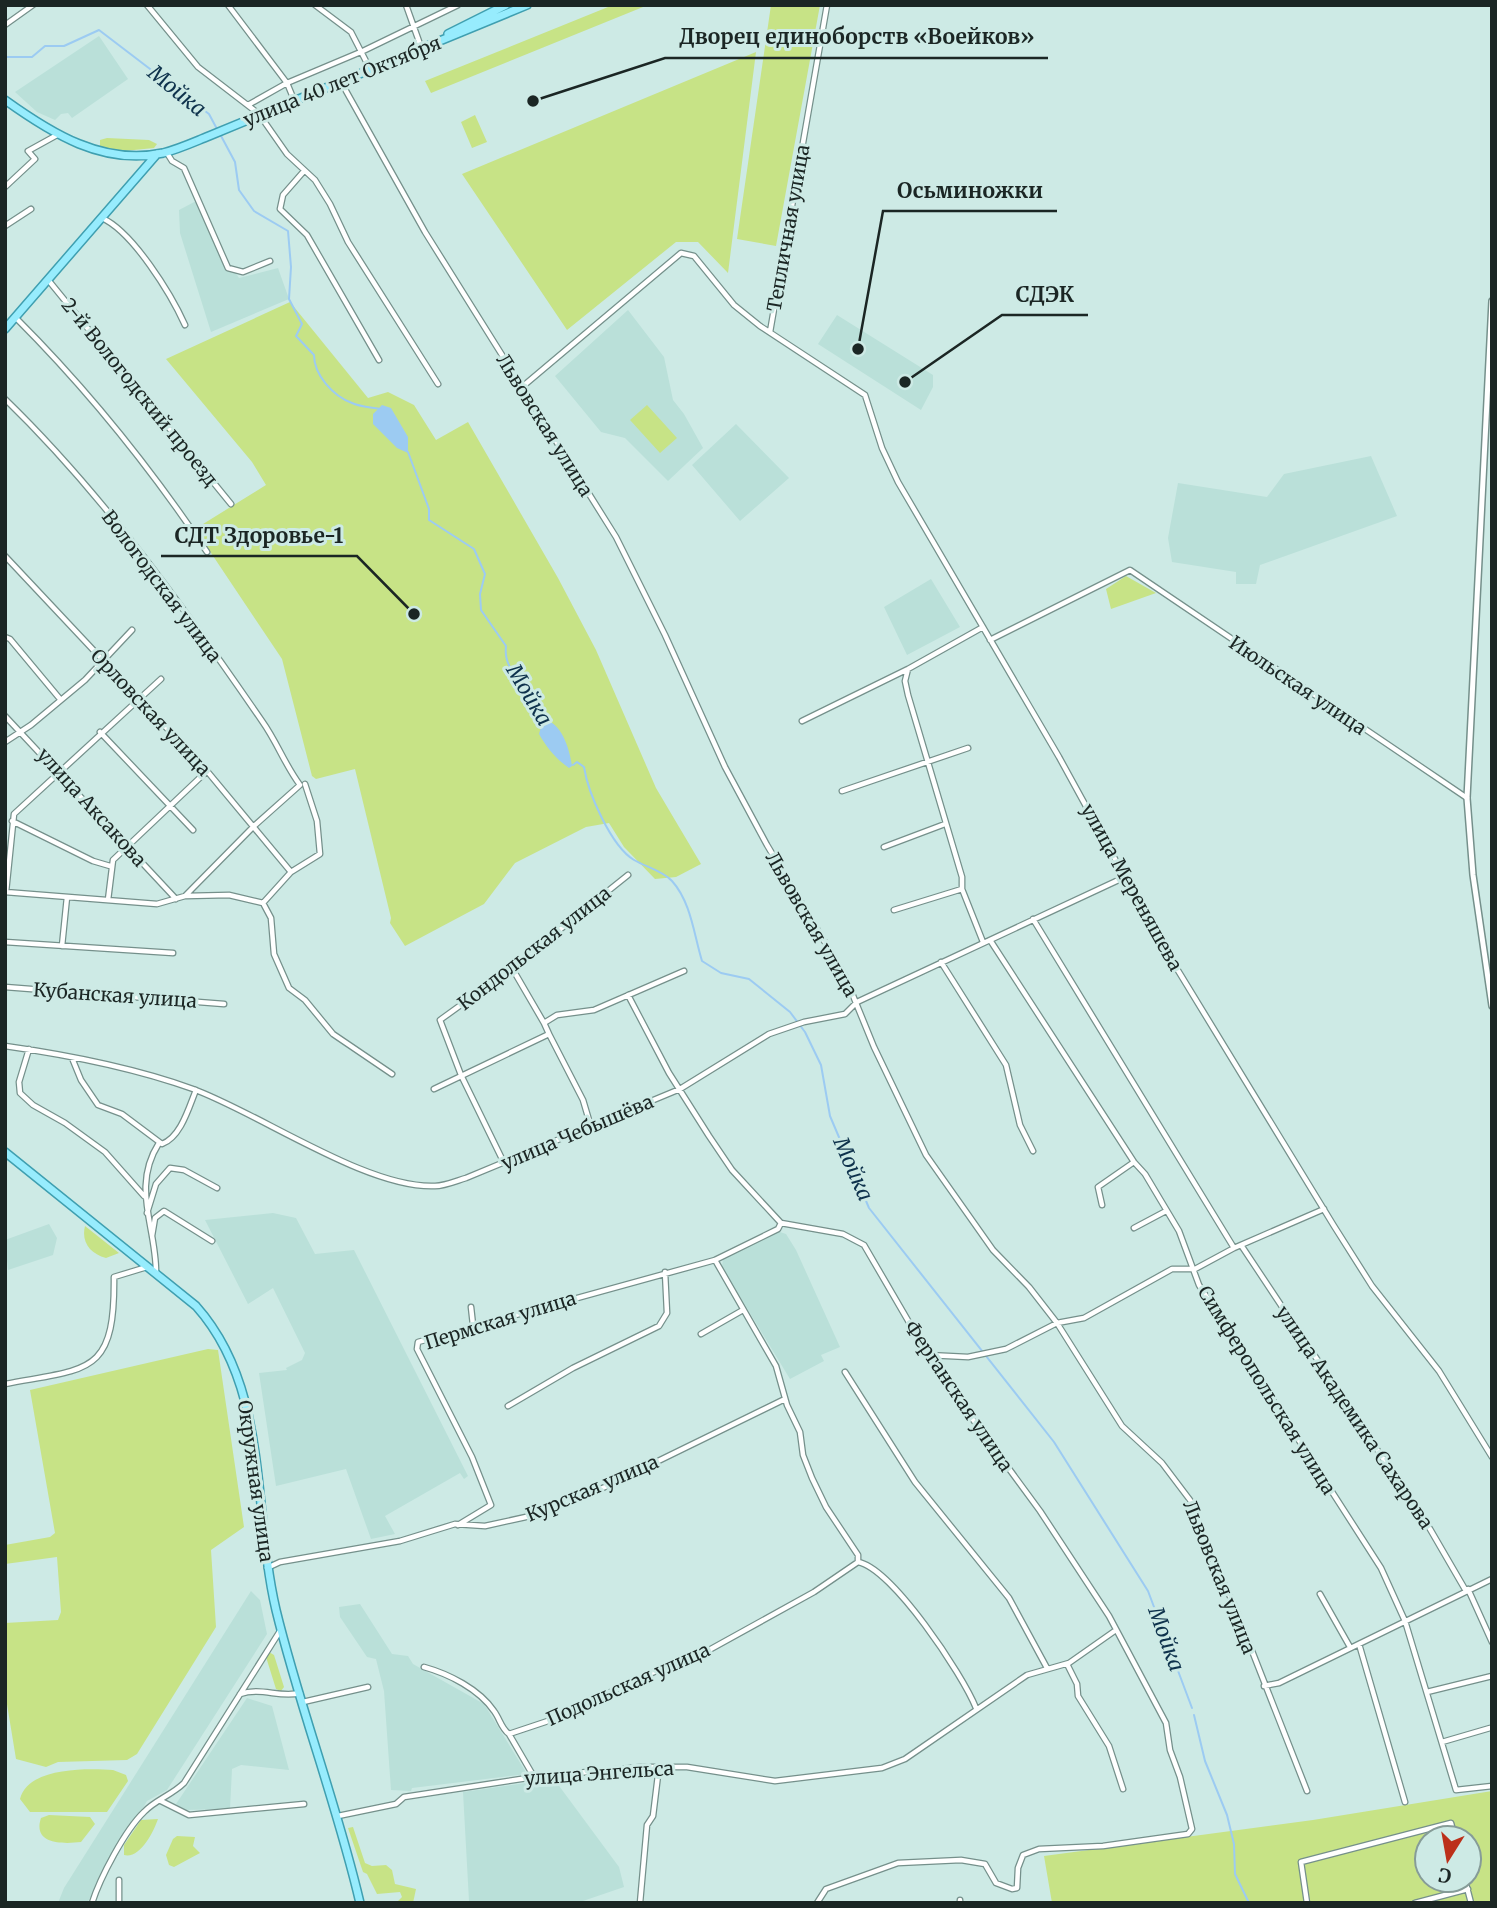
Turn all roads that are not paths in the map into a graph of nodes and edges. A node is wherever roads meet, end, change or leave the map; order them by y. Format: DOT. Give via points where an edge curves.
graph roads {
  1 [pos="33,5"];
  2 [pos="147,5"];
  3 [pos="228,5"];
  4 [pos="316,5"];
  5 [pos="406,5"];
  6 [pos="458,5"];
  7 [pos="506,5"];
  8 [pos="527,5"];
  9 [pos="827,5"];
  10 [pos="5,25"];
  11 [pos="414,27"];
  12 [pos="432,43"];
  13 [pos="421,47"];
  14 [pos="363,51"];
  15 [pos="370,69"];
  16 [pos="340,82"];
  17 [pos="287,83"];
  18 [pos="5,100"];
  19 [pos="294,100"];
  20 [pos="248,105"];
  21 [pos="259,114"];
  22 [pos="57,135"];
  23 [pos="166,152"];
  24 [pos="157,154"];
  25 [pos="304,171"];
  26 [pos="5,187"];
  27 [pos="31,209"];
  28 [pos="101,218"];
  29 [pos="5,226"];
  30 [pos="270,261"];
  31 [pos="49,281"];
  32 [pos="1492,301"];
  33 [pos="16,318"];
  34 [pos="185,325"];
  35 [pos="5,329"];
  36 [pos="771,332"];
  37 [pos="379,360"];
  38 [pos="438,384"];
  39 [pos="522,387"];
  40 [pos="5,399"];
  41 [pos="231,504"];
  42 [pos="207,552"];
  43 [pos="5,556"];
  44 [pos="983,627"];
  45 [pos="132,630"];
  46 [pos="5,637"];
  47 [pos="990,640"];
  48 [pos="102,660"];
  49 [pos="908,669"];
  50 [pos="161,679"];
  51 [pos="137,698"];
  52 [pos="60,699"];
  53 [pos="5,716"];
  54 [pos="802,721"];
  55 [pos="22,730"];
  56 [pos="100,732"];
  57 [pos="5,742"];
  58 [pos="968,748"];
  59 [pos="927,762"];
  60 [pos="59,771"];
  61 [pos="207,771"];
  62 [pos="303,785"];
  63 [pos="842,791"];
  64 [pos="1466,798"];
  65 [pos="170,805"];
  66 [pos="12,821"];
  67 [pos="945,824"];
  68 [pos="254,826"];
  69 [pos="193,830"];
  70 [pos="128,847"];
  71 [pos="884,847"];
  72 [pos="110,866"];
  73 [pos="291,872"];
  74 [pos="628,875"];
  75 [pos="1125,877"];
  76 [pos="962,889"];
  77 [pos="5,892"];
  78 [pos="186,896"];
  79 [pos="67,897"];
  80 [pos="176,899"];
  81 [pos="108,900"];
  82 [pos="263,903"];
  83 [pos="894,909"];
  84 [pos="1033,919"];
  85 [pos="990,940"];
  86 [pos="5,942"];
  87 [pos="983,942"];
  88 [pos="62,946"];
  89 [pos="173,953"];
  90 [pos="941,962"];
  91 [pos="513,968"];
  92 [pos="684,971"];
  93 [pos="5,987"];
  94 [pos="628,995"];
  95 [pos="857,1002"];
  96 [pos="224,1004"];
  97 [pos="1492,1006"];
  98 [pos="544,1023"];
  99 [pos="549,1034"];
  100 [pos="5,1046"];
  101 [pos="29,1049"];
  102 [pos="72,1057"];
  103 [pos="392,1074"];
  104 [pos="461,1075"];
  105 [pos="434,1089"];
  106 [pos="680,1089"];
  107 [pos="196,1090"];
  108 [pos="591,1127"];
  109 [pos="159,1143"];
  110 [pos="1033,1151"];
  111 [pos="5,1152"];
  112 [pos="1134,1162"];
  113 [pos="504,1163"];
  114 [pos="218,1188"];
  115 [pos="144,1195"];
  116 [pos="1102,1205"];
  117 [pos="1324,1209"];
  118 [pos="1166,1211"];
  119 [pos="147,1213"];
  120 [pos="781,1223"];
  121 [pos="1134,1228"];
  122 [pos="152,1240"];
  123 [pos="212,1241"];
  124 [pos="1241,1245"];
  125 [pos="1234,1248"];
  126 [pos="715,1260"];
  127 [pos="148,1266"];
  128 [pos="1195,1269"];
  129 [pos="156,1272"];
  130 [pos="665,1272"];
  131 [pos="471,1307"];
  132 [pos="743,1310"];
  133 [pos="1057,1323"];
  134 [pos="473,1325"];
  135 [pos="701,1334"];
  136 [pos="928,1355"];
  137 [pos="845,1372"];
  138 [pos="5,1384"];
  139 [pos="785,1399"];
  140 [pos="508,1406"];
  141 [pos="1492,1457"];
  142 [pos="458,1525"];
  143 [pos="858,1562"];
  144 [pos="267,1568"];
  145 [pos="1492,1579"];
  146 [pos="1467,1590"];
  147 [pos="1320,1594"];
  148 [pos="1405,1621"];
  149 [pos="281,1630"];
  150 [pos="1116,1630"];
  151 [pos="1492,1642"];
  152 [pos="1359,1644"];
  153 [pos="1350,1647"];
  154 [pos="1067,1664"];
  155 [pos="424,1667"];
  156 [pos="1048,1668"];
  157 [pos="251,1676"];
  158 [pos="1492,1676"];
  159 [pos="1264,1685"];
  160 [pos="368,1687"];
  161 [pos="258,1691"];
  162 [pos="1427,1692"];
  163 [pos="300,1693"];
  164 [pos="239,1694"];
  165 [pos="303,1702"];
  166 [pos="976,1708"];
  167 [pos="1490,1728"];
  168 [pos="509,1734"];
  169 [pos="1443,1742"];
  170 [pos="659,1767"];
  171 [pos="534,1777"];
  172 [pos="1492,1786"];
  173 [pos="1123,1789"];
  174 [pos="1307,1791"];
  175 [pos="161,1800"];
  176 [pos="1405,1802"];
  177 [pos="304,1804"];
  178 [pos="338,1816"];
  179 [pos="1413,1833"];
  180 [pos="119,1880"];
  181 [pos="1449,1894"];
  182 [pos="92,1903"];
  183 [pos="118,1903"];
  184 [pos="360,1903"];
  185 [pos="640,1903"];
  186 [pos="817,1903"];
  187 [pos="1307,1903"];
  188 [pos="1415,1903"];
  1 -- 10 [label="street"];
  2 -- 20 [label="street" via="198,67"];
  3 -- 17 [label="street"];
  4 -- 14 [label="street" via="351,32"];
  5 -- 11 [label="street"];
  6 -- 11 [label="street"];
  7 -- 12 [label="main road"];
  8 -- 12 [label="main road, улица 40 лет Октября"];
  9 -- 36 [label="street, Тепличная улица"];
  11 -- 13 [label="street"];
  11 -- 14 [label="street"];
  12 -- 13 [label="main road, улица 40 лет Октября"];
  13 -- 15 [label="main road, улица 40 лет Октября"];
  14 -- 15 [label="street"];
  14 -- 17 [label="street"];
  15 -- 16 [label="main road, улица 40 лет Октября"];
  16 -- 19 [label="main road, улица 40 лет Октября"];
  16 -- 39 [label="street, Львовская улица" via="418,221"];
  17 -- 19 [label="street"];
  17 -- 20 [label="street"];
  18 -- 22 [label="main road, улица 40 лет Октября"];
  19 -- 21 [label="main road, улица 40 лет Октября"];
  20 -- 21 [label="street"];
  21 -- 23 [label="main road, улица 40 лет Октября"];
  21 -- 25 [label="street"];
  22 -- 24 [label="main road, улица 40 лет Октября" via="102,152"];
  22 -- 26 [label="street" via="28,151 35,159"];
  23 -- 24 [label="main road, улица 40 лет Октября"];
  23 -- 30 [label="street" via="184,168 228,268 243,272"];
  24 -- 28 [label="main road"];
  25 -- 37 [label="street" via="283,195 281,211 305,232"];
  25 -- 38 [label="street" via="315,180 348,242"];
  27 -- 29 [label="street"];
  28 -- 31 [label="main road"];
  28 -- 34 [label="street" via="115,224 145,261"];
  31 -- 33 [label="main road"];
  31 -- 41 [label="street, 2-й Вологодский проезд"];
  32 -- 64 [label="street"];
  33 -- 35 [label="main road"];
  33 -- 42 [label="street" via="121,432"];
  36 -- 39 [label="street, Тепличная улица" via="734,305 694,256 681,253"];
  36 -- 44 [label="street, улица Мереняшева" via="865,395 891,468"];
  39 -- 95 [label="street, Львовская улица" via="616,537 725,767"];
  40 -- 62 [label="street, Вологодская улица" via="61,456 164,585"];
  43 -- 48 [label="street, Орловская улица"];
  44 -- 47 [label="street, улица Мереняшева"];
  44 -- 49 [label="street"];
  45 -- 48 [label="street"];
  46 -- 52 [label="street"];
  47 -- 64 [label="street, Июльская улица" via="1130,570"];
  47 -- 75 [label="street, улица Мереняшева"];
  48 -- 51 [label="street, Орловская улица"];
  48 -- 52 [label="street"];
  49 -- 54 [label="street"];
  49 -- 59 [label="street" via="905,686"];
  50 -- 51 [label="street"];
  51 -- 56 [label="street"];
  51 -- 61 [label="street, Орловская улица"];
  52 -- 55 [label="street"];
  53 -- 55 [label="street, улица Аксакова"];
  55 -- 57 [label="street"];
  55 -- 60 [label="street, улица Аксакова"];
  56 -- 60 [label="street"];
  56 -- 65 [label="street"];
  58 -- 59 [label="street"];
  59 -- 63 [label="street"];
  59 -- 67 [label="street"];
  60 -- 66 [label="street"];
  60 -- 70 [label="street, улица Аксакова"];
  61 -- 65 [label="street"];
  61 -- 68 [label="street, Орловская улица"];
  62 -- 68 [label="street"];
  62 -- 73 [label="street, Вологодская улица" via="317,821 320,854"];
  64 -- 97 [label="street"];
  65 -- 69 [label="street"];
  65 -- 70 [label="street"];
  66 -- 72 [label="street"];
  66 -- 77 [label="street"];
  67 -- 71 [label="street"];
  67 -- 76 [label="street"];
  68 -- 73 [label="street, Орловская улица"];
  68 -- 78 [label="street"];
  70 -- 72 [label="street"];
  70 -- 80 [label="street, улица Аксакова"];
  72 -- 81 [label="street"];
  73 -- 82 [label="street"];
  74 -- 91 [label="street, Кондольская улица"];
  75 -- 84 [label="street, улица Чебышёва"];
  75 -- 117 [label="street, улица Мереняшева"];
  76 -- 83 [label="street"];
  76 -- 87 [label="street"];
  77 -- 79 [label="street"];
  78 -- 80 [label="street"];
  78 -- 82 [label="street" via="229,895"];
  79 -- 81 [label="street"];
  79 -- 88 [label="street"];
  80 -- 81 [label="street" via="157,904"];
  82 -- 103 [label="street" via="271,918 274,954 289,988 333,1034"];
  84 -- 85 [label="street, улица Чебышёва"];
  84 -- 125 [label="street"];
  85 -- 87 [label="street, улица Чебышёва"];
  85 -- 112 [label="street, Симферопольская улица"];
  86 -- 88 [label="street"];
  87 -- 90 [label="street, улица Чебышёва"];
  88 -- 89 [label="street"];
  90 -- 95 [label="street, улица Чебышёва"];
  90 -- 110 [label="street" via="1004,1061 1020,1125"];
  91 -- 98 [label="street"];
  91 -- 104 [label="street, Кондольская улица" via="440,1020"];
  92 -- 94 [label="street"];
  93 -- 96 [label="street, Кубанская улица"];
  94 -- 98 [label="street"];
  94 -- 106 [label="street"];
  95 -- 106 [label="street, улица Чебышёва" via="845,1013 769,1034"];
  95 -- 133 [label="street, Львовская улица" via="926,1155 993,1250"];
  98 -- 99 [label="street"];
  99 -- 104 [label="street"];
  99 -- 108 [label="street" via="583,1100"];
  100 -- 101 [label="street, улица Чебышёва"];
  101 -- 102 [label="street, улица Чебышёва"];
  101 -- 115 [label="street" via="20,1093 105,1152"];
  102 -- 107 [label="street, улица Чебышёва" via="127,1067"];
  102 -- 109 [label="street" via="98,1105 122,1114"];
  104 -- 105 [label="street"];
  104 -- 113 [label="street"];
  106 -- 108 [label="street, улица Чебышёва"];
  106 -- 120 [label="street" via="732,1170"];
  107 -- 109 [label="street" via="182,1123 167,1143"];
  107 -- 113 [label="street, улица Чебышёва" via="360,1168 409,1183 437,1187"];
  108 -- 113 [label="street, улица Чебышёва"];
  109 -- 115 [label="street" via="145,1175"];
  111 -- 127 [label="main road, Окружная улица"];
  112 -- 116 [label="street" via="1098,1187"];
  112 -- 118 [label="street, Симферопольская улица"];
  114 -- 119 [label="street" via="184,1170 170,1168 156,1184"];
  115 -- 119 [label="street"];
  117 -- 124 [label="street"];
  117 -- 141 [label="street, улица Мереняшева" via="1373,1286 1438,1371"];
  118 -- 121 [label="street"];
  118 -- 128 [label="street, Симферопольская улица"];
  119 -- 122 [label="street"];
  120 -- 126 [label="street, Пермская улица"];
  120 -- 136 [label="street, Ферганская улица" via="844,1234 864,1245"];
  122 -- 123 [label="street" via="155,1219 163,1211"];
  122 -- 129 [label="street"];
  124 -- 125 [label="street"];
  124 -- 146 [label="street, улица Академика Сахарова"];
  125 -- 128 [label="street"];
  126 -- 130 [label="street, Пермская улица"];
  126 -- 132 [label="street"];
  127 -- 129 [label="main road, Окружная улица"];
  127 -- 138 [label="street" via="114,1277 112,1322 106,1345 95,1361 81,1370"];
  128 -- 133 [label="street" via="1172,1269 1084,1318"];
  128 -- 148 [label="street, Симферопольская улица" via="1199,1285 1381,1568"];
  129 -- 144 [label="main road, Окружная улица" via="213,1325 237,1368 246,1402"];
  130 -- 134 [label="street, Пермская улица"];
  130 -- 140 [label="street" via="667,1313 659,1326"];
  131 -- 134 [label="street"];
  132 -- 135 [label="street"];
  132 -- 139 [label="street" via="776,1366"];
  133 -- 136 [label="street" via="983,1356"];
  133 -- 159 [label="street, Львовская улица" via="1122,1426 1162,1463 1193,1504"];
  134 -- 142 [label="street, Пермская улица" via="418,1342 417,1349 491,1505"];
  136 -- 150 [label="street, Ферганская улица" via="1040,1511"];
  137 -- 156 [label="street" via="915,1482 1009,1598"];
  139 -- 142 [label="street, Курская улица" via="605,1487 535,1515 485,1526"];
  139 -- 143 [label="street" via="800,1432 812,1478"];
  142 -- 144 [label="street, Курская улица"];
  143 -- 166 [label="street" via="872,1566 925,1623"];
  143 -- 168 [label="street, Подольская улица" via="814,1592 691,1660"];
  144 -- 149 [label="main road, Окружная улица"];
  145 -- 146 [label="street"];
  146 -- 148 [label="street"];
  146 -- 151 [label="street, улица Академика Сахарова"];
  147 -- 153 [label="street"];
  148 -- 152 [label="street"];
  148 -- 162 [label="street, Симферопольская улица"];
  149 -- 157 [label="street"];
  149 -- 163 [label="main road, Окружная улица"];
  150 -- 154 [label="street, улица Энгельса"];
  150 -- 186 [label="street, Ферганская улица" via="1166,1723 1191,1832 1103,1846 1039,1849 1024,1855 1017,1888 1012,1889 996,1882 985,1864 961,1860 898,1863 827,1889"];
  152 -- 153 [label="street"];
  152 -- 176 [label="street"];
  153 -- 159 [label="street" via="1279,1683"];
  154 -- 156 [label="street, улица Энгельса"];
  154 -- 173 [label="street" via="1078,1696 1109,1746"];
  155 -- 168 [label="street" via="474,1691"];
  156 -- 166 [label="street, улица Энгельса" via="1027,1675"];
  157 -- 161 [label="street"];
  157 -- 164 [label="street"];
  158 -- 162 [label="street"];
  159 -- 174 [label="street, Львовская улица"];
  160 -- 165 [label="street"];
  161 -- 163 [label="street" via="288,1696"];
  161 -- 164 [label="street"];
  162 -- 169 [label="street, Симферопольская улица"];
  163 -- 165 [label="main road, Окружная улица"];
  164 -- 175 [label="street" via="184,1783"];
  165 -- 178 [label="main road, Окружная улица"];
  166 -- 170 [label="street, улица Энгельса" via="905,1759 882,1768 775,1781"];
  167 -- 169 [label="street"];
  168 -- 171 [label="street"];
  169 -- 172 [label="street, Симферопольская улица" via="1456,1790"];
  170 -- 171 [label="street, улица Энгельса"];
  170 -- 185 [label="street" via="653,1816 647,1825"];
  171 -- 178 [label="street, улица Энгельса" via="404,1797 396,1804"];
  175 -- 177 [label="street" via="189,1815"];
  175 -- 182 [label="street" via="143,1812"];
  178 -- 184 [label="main road, Окружная улица"];
  179 -- 187 [label="street" via="1301,1862"];
  180 -- 183 [label="street"];
  181 -- 188 [label="street"];
}
